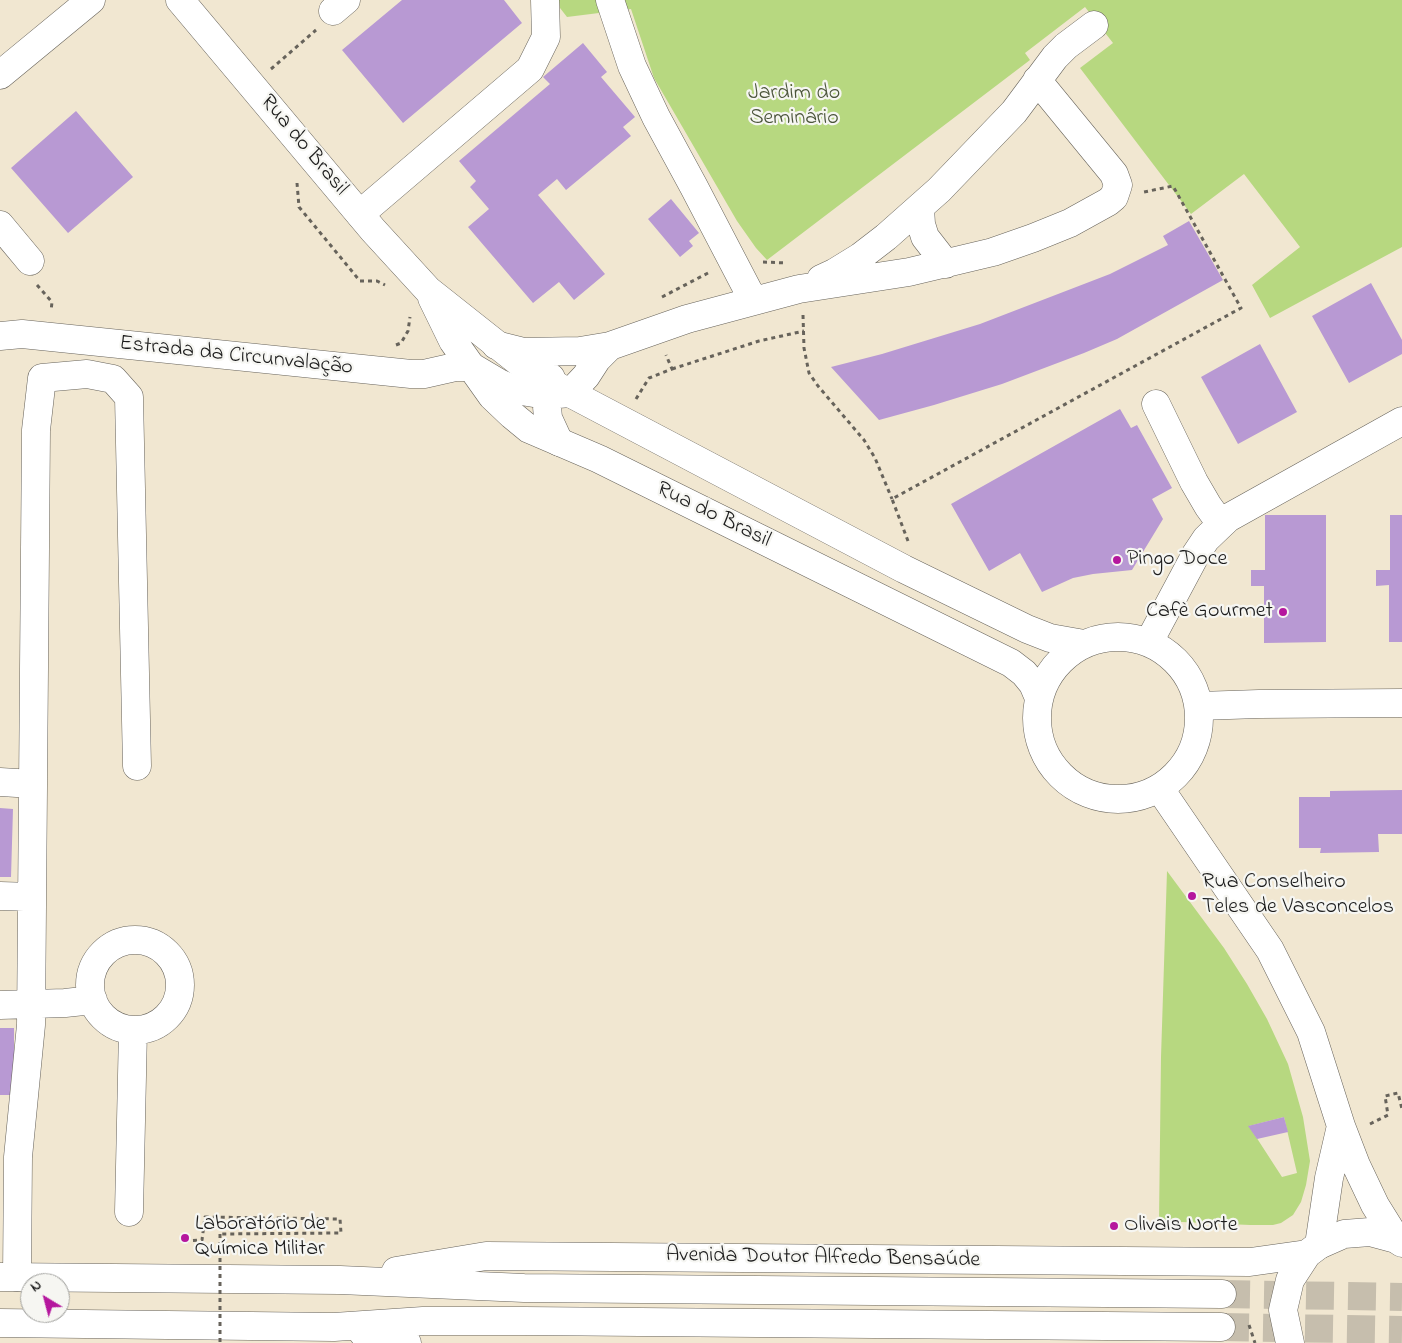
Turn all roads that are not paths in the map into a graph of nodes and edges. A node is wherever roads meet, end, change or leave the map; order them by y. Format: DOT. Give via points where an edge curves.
graph roads {
  1 [pos="91,0"];
  2 [pos="180,0"];
  3 [pos="545,0"];
  4 [pos="610,0"];
  5 [pos="1094,25"];
  6 [pos="0,75"];
  7 [pos="1037,80"];
  8 [pos="920,208"];
  9 [pos="360,214"];
  10 [pos="0,225"];
  11 [pos="30,261"];
  12 [pos="946,264"];
  13 [pos="799,289"];
  14 [pos="428,290"];
  15 [pos="753,300"];
  16 [pos="0,336"];
  17 [pos="496,345"];
  18 [pos="610,346"];
  19 [pos="580,351"];
  20 [pos="472,367"];
  21 [pos="555,390"];
  22 [pos="1156,404"];
  23 [pos="1402,422"];
  24 [pos="559,442"];
  25 [pos="1221,524"];
  26 [pos="1149,642"];
  27 [pos="1084,644"];
  28 [pos="1039,698"];
  29 [pos="1402,703"];
  30 [pos="1199,706"];
  31 [pos="137,766"];
  32 [pos="0,782"];
  33 [pos="33,784"];
  34 [pos="1160,789"];
  35 [pos="0,896"];
  36 [pos="32,897"];
  37 [pos="93,1000"];
  38 [pos="31,1003"];
  39 [pos="0,1005"];
  40 [pos="132,1030"];
  41 [pos="1343,1131"];
  42 [pos="9,1158"];
  43 [pos="129,1212"];
  44 [pos="1399,1241"];
  45 [pos="1313,1250"];
  46 [pos="8,1277"];
  47 [pos="340,1280"];
  48 [pos="1222,1294"];
  49 [pos="0,1323"];
  50 [pos="334,1327"];
  51 [pos="1222,1327"];
  52 [pos="406,1343"];
  53 [pos="1290,1343"];
  1 -- 6 [label="main road"];
  2 -- 9 [label="main road, Rua do Brasil"];
  3 -- 9 [label="main road" via="546,37 530,69"];
  4 -- 15 [label="main road" via="632,66 652,108"];
  5 -- 7 [label="main road" via="1066,46"];
  7 -- 8 [label="main road" via="1002,125"];
  7 -- 12 [label="main road" via="1114,174 1118,185 1114,197 1070,223 1033,238"];
  8 -- 12 [label="main road" via="925,237"];
  8 -- 13 [label="main road" via="860,257"];
  9 -- 14 [label="main road, Rua do Brasil"];
  10 -- 11 [label="main road"];
  12 -- 13 [label="main road"];
  13 -- 15 [label="main road"];
  14 -- 17 [label="main road, Rua do Brasil"];
  14 -- 20 [label="main road, Rua do Brasil" via="453,341"];
  15 -- 18 [label="main road"];
  16 -- 20 [label="main road, Estrada da Circunvalação" via="22,334 402,374"];
  17 -- 19 [label="main road" via="524,352"];
  17 -- 21 [label="main road, Rua do Brasil"];
  18 -- 19 [label="main road"];
  18 -- 21 [label="main road" via="586,376"];
  19 -- 21 [label="main road" via="563,359 553,373"];
  20 -- 21 [label="main road" via="515,390"];
  20 -- 24 [label="main road, Rua do Brasil" via="492,396 512,415 529,429"];
  21 -- 24 [label="main road" via="548,418"];
  21 -- 27 [label="main road, Rua do Brasil" via="622,421 904,569 1027,629 1050,638"];
  22 -- 25 [label="main road" via="1194,482"];
  23 -- 25 [label="main road" via="1242,509"];
  24 -- 28 [label="main road, Rua do Brasil" via="1011,663 1033,684"];
  25 -- 26 [label="main road" via="1196,554"];
  26 -- 27 [label="main road" via="1107,637"];
  26 -- 30 [label="main road" via="1167,652 1189,676"];
  27 -- 28 [label="main road" via="1052,669"];
  28 -- 34 [label="main road" via="1037,730 1048,760 1068,784 1098,798 1129,799"];
  29 -- 30 [label="main road"];
  30 -- 34 [label="main road" via="1198,738 1184,768"];
  31 -- 33 [label="main road" via="129,397 113,379 86,374 42,378 36,430"];
  32 -- 33 [label="main road"];
  33 -- 36 [label="main road"];
  34 -- 41 [label="main road" via="1270,950 1312,1032"];
  35 -- 36 [label="main road"];
  36 -- 38 [label="main road"];
  37 -- 38 [label="main road"];
  37 -- 40 [label="main road" via="104,1018 117,1027"];
  37 -- 40 [label="main road" via="90,980 94,966 113,945 126,940 140,940 167,952 176,965 180,980 179,996 173,1010 148,1028"];
  38 -- 39 [label="main road"];
  38 -- 42 [label="main road" via="31,1025"];
  40 -- 43 [label="main road"];
  41 -- 44 [label="main road" via="1370,1195"];
  41 -- 45 [label="main road"];
  42 -- 46 [label="main road"];
  44 -- 45 [label="main road, Avenida Doutor Alfredo Bensaúde" via="1370,1232 1344,1234"];
  45 -- 47 [label="main road, Avenida Doutor Alfredo Bensaúde" via="1250,1262 486,1256"];
  45 -- 53 [label="main road" via="1290,1280 1283,1310"];
  46 -- 47 [label="main road, Avenida Doutor Alfredo Bensaúde"];
  47 -- 48 [label="main road, Avenida Doutor Alfredo Bensaúde" via="524,1288"];
  49 -- 50 [label="main road"];
  50 -- 51 [label="main road" via="442,1321"];
  50 -- 52 [label="main road"];
}
